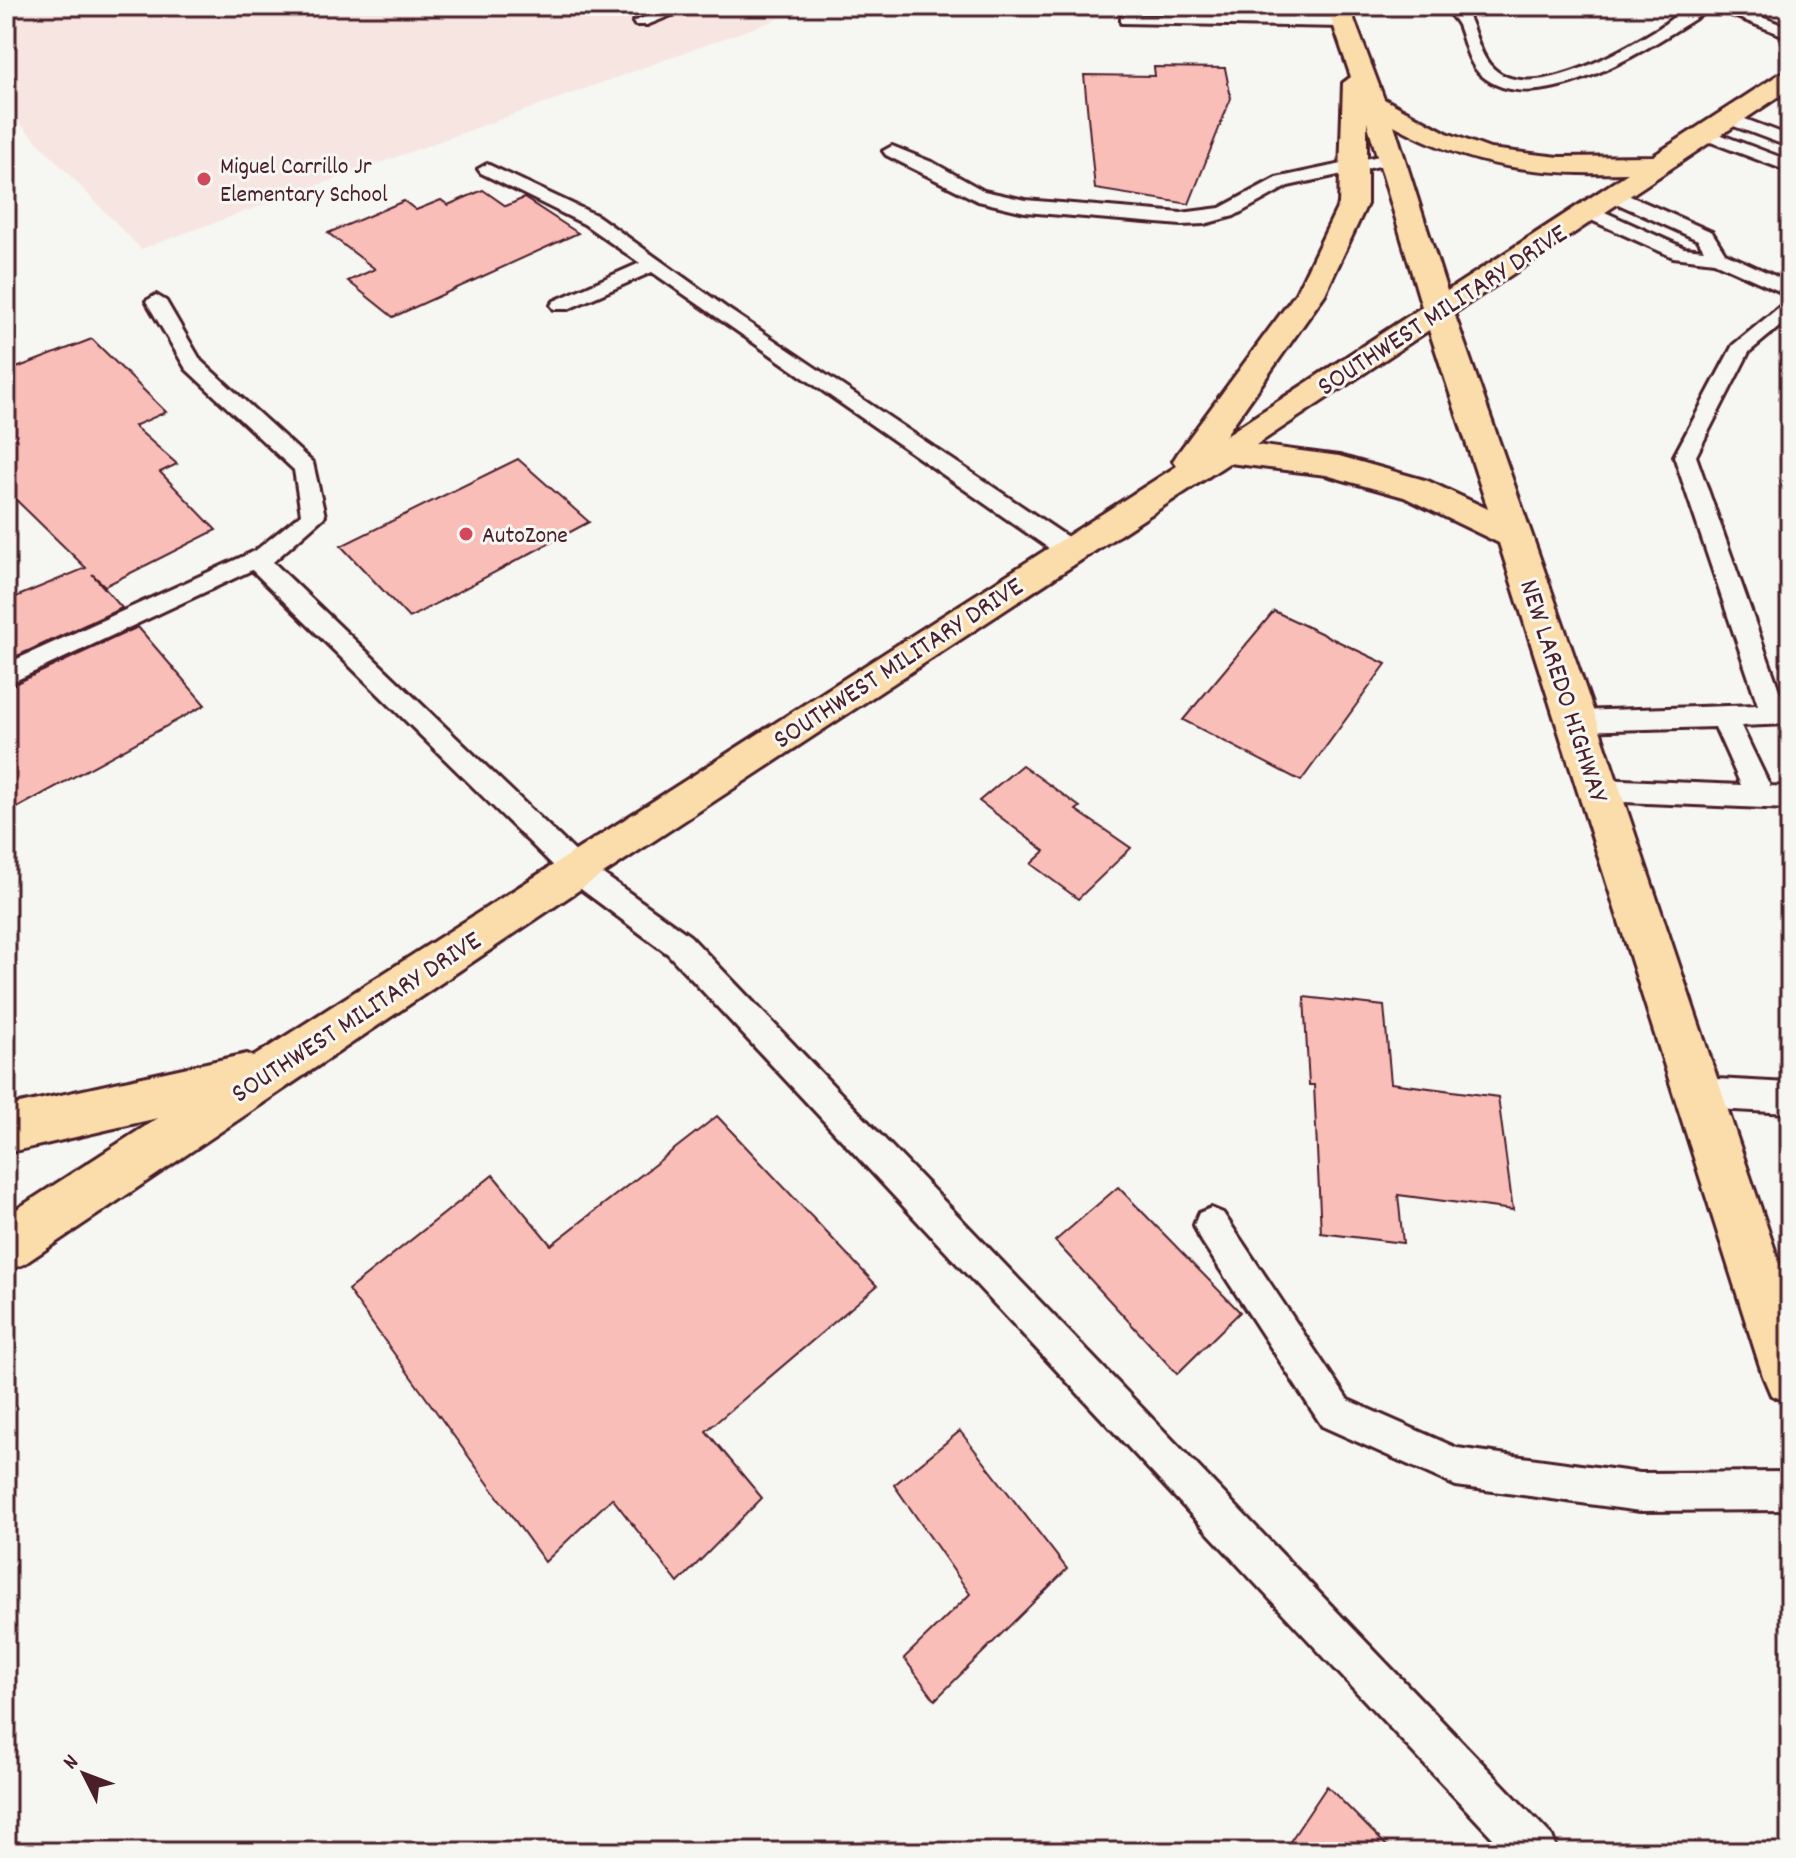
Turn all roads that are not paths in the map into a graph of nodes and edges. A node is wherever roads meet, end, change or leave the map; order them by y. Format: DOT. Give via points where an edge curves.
graph roads {
  1 [pos="686,6"];
  2 [pos="1451,6"];
  3 [pos="1700,6"];
  4 [pos="1715,6"];
  5 [pos="1340,14"];
  6 [pos="1127,20"];
  7 [pos="641,22"];
  8 [pos="1790,33"];
  9 [pos="1355,52"];
  10 [pos="1790,78"];
  11 [pos="1373,103"];
  12 [pos="1729,118"];
  13 [pos="1706,134"];
  14 [pos="1790,142"];
  15 [pos="892,151"];
  16 [pos="1393,158"];
  17 [pos="1661,164"];
  18 [pos="1354,167"];
  19 [pos="1790,167"];
  20 [pos="487,169"];
  21 [pos="1614,195"];
  22 [pos="1589,212"];
  23 [pos="1718,257"];
  24 [pos="654,264"];
  25 [pos="1790,290"];
  26 [pos="156,301"];
  27 [pos="561,305"];
  28 [pos="1790,308"];
  29 [pos="1438,310"];
  30 [pos="1223,452"];
  31 [pos="1175,482"];
  32 [pos="1515,536"];
  33 [pos="1069,550"];
  34 [pos="258,561"];
  35 [pos="6,675"];
  36 [pos="1782,714"];
  37 [pos="1723,716"];
  38 [pos="1577,721"];
  39 [pos="1599,790"];
  40 [pos="1761,797"];
  41 [pos="1790,798"];
  42 [pos="576,870"];
  43 [pos="272,1070"];
  44 [pos="1698,1093"];
  45 [pos="1790,1098"];
  46 [pos="6,1130"];
  47 [pos="1211,1225"];
  48 [pos="6,1246"];
  49 [pos="1790,1376"];
  50 [pos="1790,1491"];
  51 [pos="1536,1852"];
  1 -- 7 [label="lane"];
  2 -- 3 [label="lane" via="1464,16 1485,71 1506,83 1529,86 1599,68"];
  4 -- 8 [label="lane"];
  5 -- 6 [label="lane"];
  5 -- 9 [label="main road, NEW LAREDO HIGHWAY"];
  9 -- 11 [label="main road, NEW LAREDO HIGHWAY"];
  9 -- 18 [label="main road"];
  10 -- 12 [label="main road, SOUTHWEST MILITARY DRIVE"];
  11 -- 16 [label="main road, NEW LAREDO HIGHWAY"];
  11 -- 17 [label="main road" via="1461,148 1486,155 1555,166"];
  12 -- 13 [label="main road, SOUTHWEST MILITARY DRIVE"];
  12 -- 14 [label="lane"];
  13 -- 17 [label="main road, SOUTHWEST MILITARY DRIVE"];
  13 -- 19 [label="lane"];
  15 -- 18 [label="lane" via="978,195 1025,206 1181,219 1227,212 1282,182"];
  16 -- 18 [label="lane"];
  16 -- 29 [label="main road, NEW LAREDO HIGHWAY"];
  17 -- 21 [label="main road, SOUTHWEST MILITARY DRIVE"];
  18 -- 31 [label="main road" via="1353,204 1310,294"];
  20 -- 24 [label="lane" via="591,220"];
  21 -- 22 [label="main road, SOUTHWEST MILITARY DRIVE"];
  21 -- 23 [label="lane" via="1705,236"];
  22 -- 23 [label="lane" via="1680,253"];
  22 -- 29 [label="main road, SOUTHWEST MILITARY DRIVE"];
  23 -- 25 [label="lane"];
  24 -- 27 [label="lane"];
  24 -- 33 [label="lane"];
  26 -- 34 [label="lane" via="193,365 305,468 313,516"];
  28 -- 36 [label="lane" via="1740,349 1685,456"];
  29 -- 30 [label="main road, SOUTHWEST MILITARY DRIVE"];
  29 -- 32 [label="main road, NEW LAREDO HIGHWAY"];
  30 -- 31 [label="main road, SOUTHWEST MILITARY DRIVE"];
  30 -- 32 [label="main road" via="1327,464 1416,489"];
  31 -- 33 [label="main road, SOUTHWEST MILITARY DRIVE"];
  32 -- 38 [label="main road, NEW LAREDO HIGHWAY"];
  33 -- 42 [label="main road, SOUTHWEST MILITARY DRIVE"];
  34 -- 35 [label="lane"];
  34 -- 42 [label="lane"];
  36 -- 37 [label="lane"];
  37 -- 38 [label="lane"];
  37 -- 40 [label="lane"];
  38 -- 39 [label="main road, NEW LAREDO HIGHWAY"];
  39 -- 40 [label="lane"];
  39 -- 44 [label="main road, NEW LAREDO HIGHWAY"];
  40 -- 41 [label="lane"];
  42 -- 43 [label="main road, SOUTHWEST MILITARY DRIVE"];
  42 -- 51 [label="lane" via="679,945"];
  43 -- 46 [label="main road"];
  43 -- 48 [label="main road, SOUTHWEST MILITARY DRIVE"];
  44 -- 45 [label="lane"];
  44 -- 49 [label="main road, NEW LAREDO HIGHWAY"];
  47 -- 50 [label="lane" via="1335,1413 1456,1467 1640,1492"];
}
